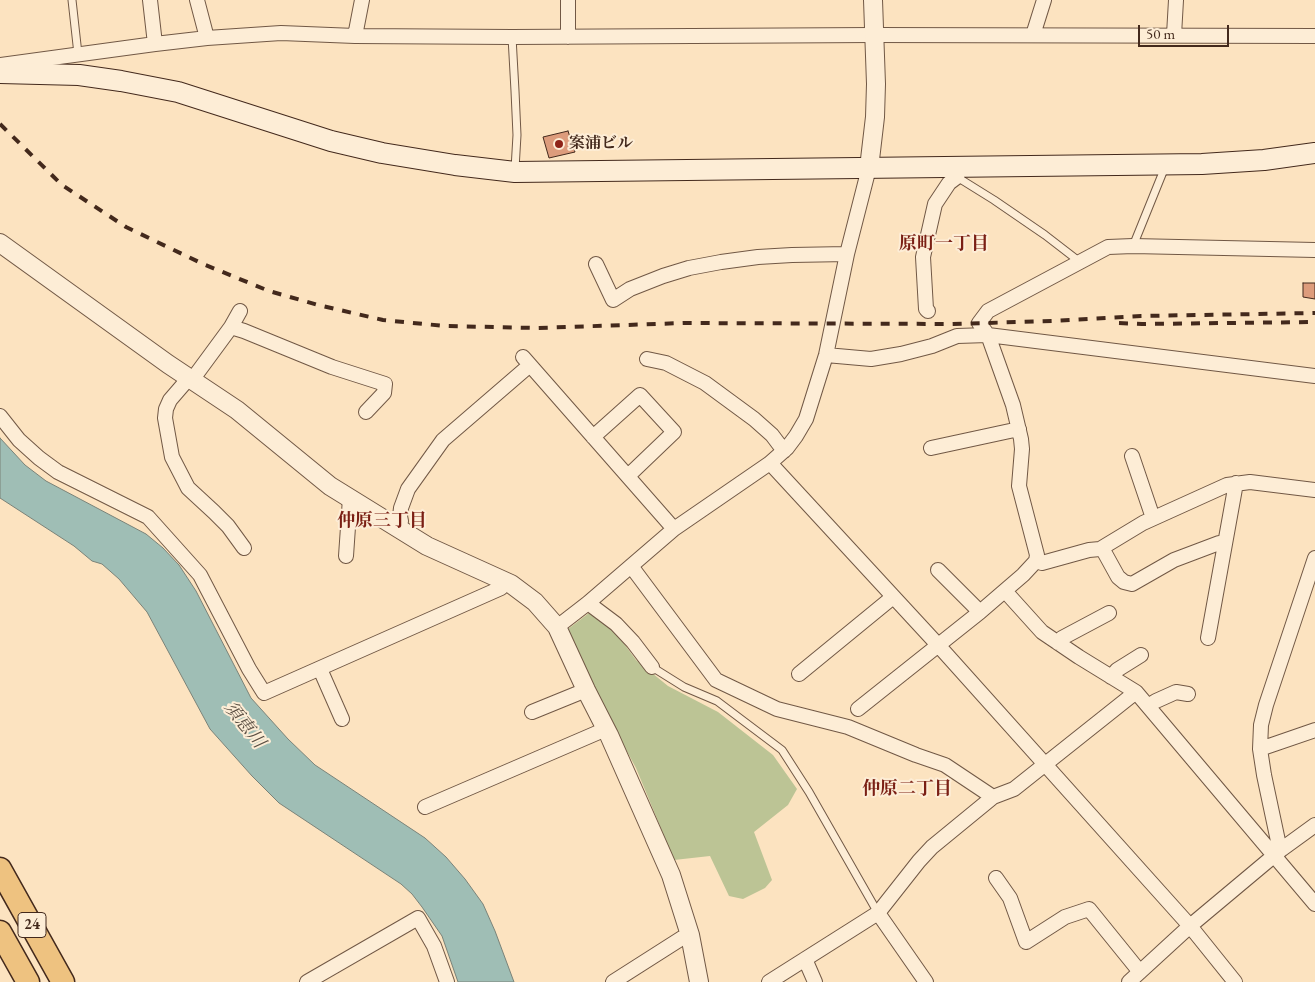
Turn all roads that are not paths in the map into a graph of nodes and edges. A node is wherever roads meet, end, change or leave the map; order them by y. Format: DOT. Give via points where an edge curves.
graph roads {
  1 [pos="72,0"];
  2 [pos="150,0"];
  3 [pos="197,0"];
  4 [pos="362,0"];
  5 [pos="568,0"];
  6 [pos="873,0"];
  7 [pos="1044,0"];
  8 [pos="1176,0"];
  9 [pos="873,35"];
  10 [pos="1032,35"];
  11 [pos="355,36"];
  12 [pos="1174,36"];
  13 [pos="1315,36"];
  14 [pos="512,37"];
  15 [pos="568,37"];
  16 [pos="207,38"];
  17 [pos="155,44"];
  18 [pos="78,54"];
  19 [pos="0,65"];
  20 [pos="0,73"];
  21 [pos="79,75"];
  22 [pos="1315,153"];
  23 [pos="1166,164"];
  24 [pos="869,168"];
  25 [pos="515,172"];
  26 [pos="957,172"];
  27 [pos="0,243"];
  28 [pos="1133,246"];
  29 [pos="1315,250"];
  30 [pos="847,254"];
  31 [pos="1080,262"];
  32 [pos="596,264"];
  33 [pos="240,311"];
  34 [pos="928,311"];
  35 [pos="231,327"];
  36 [pos="988,335"];
  37 [pos="826,355"];
  38 [pos="647,359"];
  39 [pos="1315,377"];
  40 [pos="190,379"];
  41 [pos="366,412"];
  42 [pos="0,416"];
  43 [pos="1019,428"];
  44 [pos="593,437"];
  45 [pos="931,448"];
  46 [pos="784,451"];
  47 [pos="1132,456"];
  48 [pos="770,463"];
  49 [pos="628,476"];
  50 [pos="1236,483"];
  51 [pos="1315,490"];
  52 [pos="350,498"];
  53 [pos="1153,518"];
  54 [pos="398,528"];
  55 [pos="674,529"];
  56 [pos="1225,544"];
  57 [pos="244,548"];
  58 [pos="1102,548"];
  59 [pos="346,556"];
  60 [pos="1315,558"];
  61 [pos="1036,561"];
  62 [pos="631,566"];
  63 [pos="938,570"];
  64 [pos="506,582"];
  65 [pos="1310,588"];
  66 [pos="1005,591"];
  67 [pos="893,597"];
  68 [pos="588,603"];
  69 [pos="980,612"];
  70 [pos="1109,613"];
  71 [pos="557,627"];
  72 [pos="1208,638"];
  73 [pos="1058,643"];
  74 [pos="938,646"];
  75 [pos="1141,655"];
  76 [pos="652,667"];
  77 [pos="320,669"];
  78 [pos="799,674"];
  79 [pos="1111,677"];
  80 [pos="586,690"];
  81 [pos="1136,692"];
  82 [pos="1188,694"];
  83 [pos="1148,706"];
  84 [pos="858,709"];
  85 [pos="532,712"];
  86 [pos="342,719"];
  87 [pos="606,729"];
  88 [pos="1315,730"];
  89 [pos="1260,749"];
  90 [pos="1045,765"];
  91 [pos="993,797"];
  92 [pos="425,807"];
  93 [pos="1315,825"];
  94 [pos="1278,853"];
  95 [pos="0,869"];
  96 [pos="996,878"];
  97 [pos="1315,904"];
  98 [pos="878,913"];
  99 [pos="1190,926"];
  100 [pos="0,932"];
  101 [pos="690,935"];
  102 [pos="805,959"];
  103 [pos="1140,972"];
  104 [pos="28,982"];
  105 [pos="63,982"];
  106 [pos="307,982"];
  107 [pos="447,982"];
  108 [pos="613,982"];
  109 [pos="699,982"];
  110 [pos="769,982"];
  111 [pos="815,982"];
  112 [pos="926,982"];
  113 [pos="1129,982"];
  114 [pos="1235,982"];
  1 -- 18 [label="lane"];
  2 -- 17 [label="street"];
  3 -- 16 [label="street"];
  4 -- 11 [label="street"];
  5 -- 15 [label="street"];
  6 -- 9 [label="street"];
  7 -- 10 [label="street"];
  8 -- 12 [label="street"];
  9 -- 10 [label="street"];
  9 -- 15 [label="street"];
  9 -- 24 [label="street" via="876,84"];
  10 -- 12 [label="street"];
  11 -- 14 [label="street"];
  11 -- 16 [label="street" via="280,33"];
  12 -- 13 [label="street"];
  14 -- 15 [label="street"];
  14 -- 25 [label="lane"];
  16 -- 17 [label="street"];
  17 -- 18 [label="street"];
  18 -- 19 [label="street"];
  18 -- 21 [label="street"];
  20 -- 21 [label="main road"];
  21 -- 25 [label="main road" via="178,92 331,141 382,153"];
  22 -- 23 [label="main road" via="1264,160"];
  23 -- 26 [label="main road"];
  23 -- 28 [label="lane"];
  24 -- 25 [label="main road"];
  24 -- 26 [label="main road"];
  24 -- 30 [label="street"];
  26 -- 31 [label="lane"];
  26 -- 34 [label="street" via="934,204 931,217 923,257"];
  27 -- 40 [label="street"];
  28 -- 29 [label="street"];
  28 -- 31 [label="street" via="1108,247"];
  30 -- 32 [label="street" via="758,257 689,268 630,289 613,300"];
  30 -- 37 [label="street"];
  31 -- 36 [label="street" via="988,311 979,323"];
  33 -- 35 [label="street"];
  35 -- 40 [label="street"];
  35 -- 41 [label="street" via="384,384 384,393"];
  36 -- 37 [label="street" via="957,336 932,346 871,359"];
  36 -- 39 [label="street"];
  36 -- 43 [label="street"];
  37 -- 46 [label="street" via="806,418"];
  38 -- 46 [label="street" via="666,363 705,383 754,419"];
  40 -- 52 [label="street" via="237,410 330,486"];
  40 -- 57 [label="street" via="166,409 172,457 188,488 228,526"];
  42 -- 77 [label="street" via="19,440 58,472 148,517 200,575 264,693"];
  43 -- 45 [label="street"];
  43 -- 61 [label="street" via="1022,449 1019,486"];
  44 -- 49 [label="street"];
  44 -- 49 [label="street" via="640,395 674,432"];
  44 -- 54 [label="street" via="526,361 443,440 408,489"];
  46 -- 48 [label="street"];
  47 -- 53 [label="street"];
  48 -- 55 [label="street"];
  48 -- 67 [label="street"];
  49 -- 55 [label="street"];
  50 -- 51 [label="street"];
  50 -- 53 [label="street" via="1227,484"];
  50 -- 56 [label="street"];
  52 -- 54 [label="street"];
  52 -- 59 [label="street"];
  53 -- 58 [label="street"];
  54 -- 64 [label="street" via="427,546"];
  55 -- 62 [label="street"];
  56 -- 58 [label="street" via="1219,543 1174,560 1132,584 1118,577"];
  56 -- 72 [label="street"];
  58 -- 61 [label="street"];
  60 -- 65 [label="street"];
  61 -- 66 [label="street"];
  62 -- 68 [label="street"];
  62 -- 91 [label="street" via="716,680 777,709 848,727 945,765"];
  63 -- 69 [label="street"];
  64 -- 71 [label="street" via="536,602"];
  64 -- 77 [label="street" via="501,588"];
  65 -- 89 [label="street" via="1266,705"];
  66 -- 69 [label="street"];
  66 -- 73 [label="street" via="1042,632"];
  67 -- 74 [label="street"];
  67 -- 78 [label="street"];
  68 -- 71 [label="street"];
  68 -- 76 [label="street" via="616,624"];
  69 -- 74 [label="street"];
  70 -- 73 [label="street"];
  71 -- 80 [label="street"];
  73 -- 79 [label="street"];
  74 -- 84 [label="street"];
  74 -- 90 [label="street"];
  75 -- 79 [label="street"];
  76 -- 98 [label="lane" via="717,701 782,750"];
  77 -- 86 [label="street"];
  79 -- 81 [label="street"];
  80 -- 85 [label="street"];
  80 -- 87 [label="street"];
  81 -- 83 [label="street"];
  81 -- 90 [label="street"];
  82 -- 83 [label="street" via="1176,692"];
  83 -- 94 [label="street"];
  87 -- 92 [label="street"];
  87 -- 101 [label="street" via="670,875"];
  88 -- 89 [label="street"];
  89 -- 94 [label="street"];
  90 -- 91 [label="street" via="1014,789"];
  90 -- 99 [label="street"];
  91 -- 98 [label="street" via="932,847"];
  93 -- 94 [label="street"];
  94 -- 97 [label="street"];
  94 -- 99 [label="street"];
  95 -- 105 [label="main road, 24"];
  96 -- 103 [label="street" via="1010,898 1026,942 1065,917 1089,909"];
  98 -- 102 [label="street"];
  98 -- 112 [label="street"];
  99 -- 103 [label="street"];
  99 -- 114 [label="street"];
  100 -- 104 [label="main road, 24"];
  101 -- 108 [label="street"];
  101 -- 109 [label="street"];
  102 -- 110 [label="street"];
  102 -- 111 [label="street"];
  103 -- 113 [label="street"];
  106 -- 107 [label="street" via="418,918 434,946"];
}
